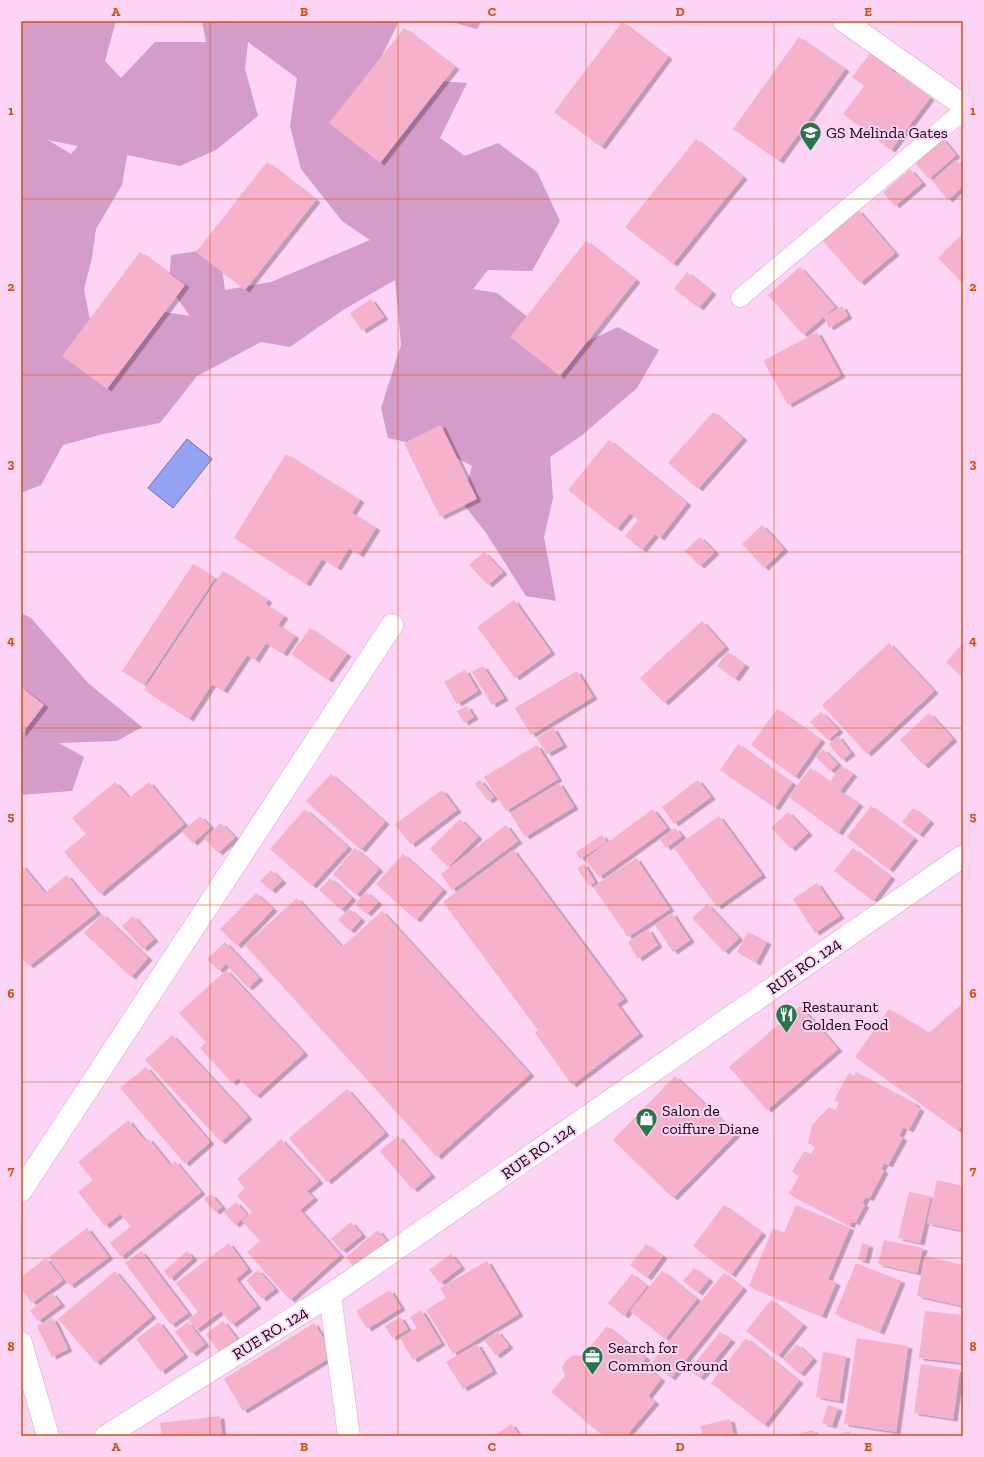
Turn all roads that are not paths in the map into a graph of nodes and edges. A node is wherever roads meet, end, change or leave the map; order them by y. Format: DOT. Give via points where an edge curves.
graph roads {
  1 [pos="844,21"];
  2 [pos="963,104"];
  3 [pos="963,111"];
  4 [pos="740,298"];
  5 [pos="392,625"];
  6 [pos="963,856"];
  7 [pos="21,1191"];
  8 [pos="330,1295"];
  9 [pos="21,1343"];
  10 [pos="48,1436"];
  11 [pos="106,1436"];
  12 [pos="349,1436"];
  1 -- 2 [label="street"];
  3 -- 4 [label="lane"];
  5 -- 7 [label="street"];
  6 -- 8 [label="street, RUE RO. 124"];
  8 -- 11 [label="street, RUE RO. 124"];
  8 -- 12 [label="street"];
  9 -- 10 [label="street"];
}
